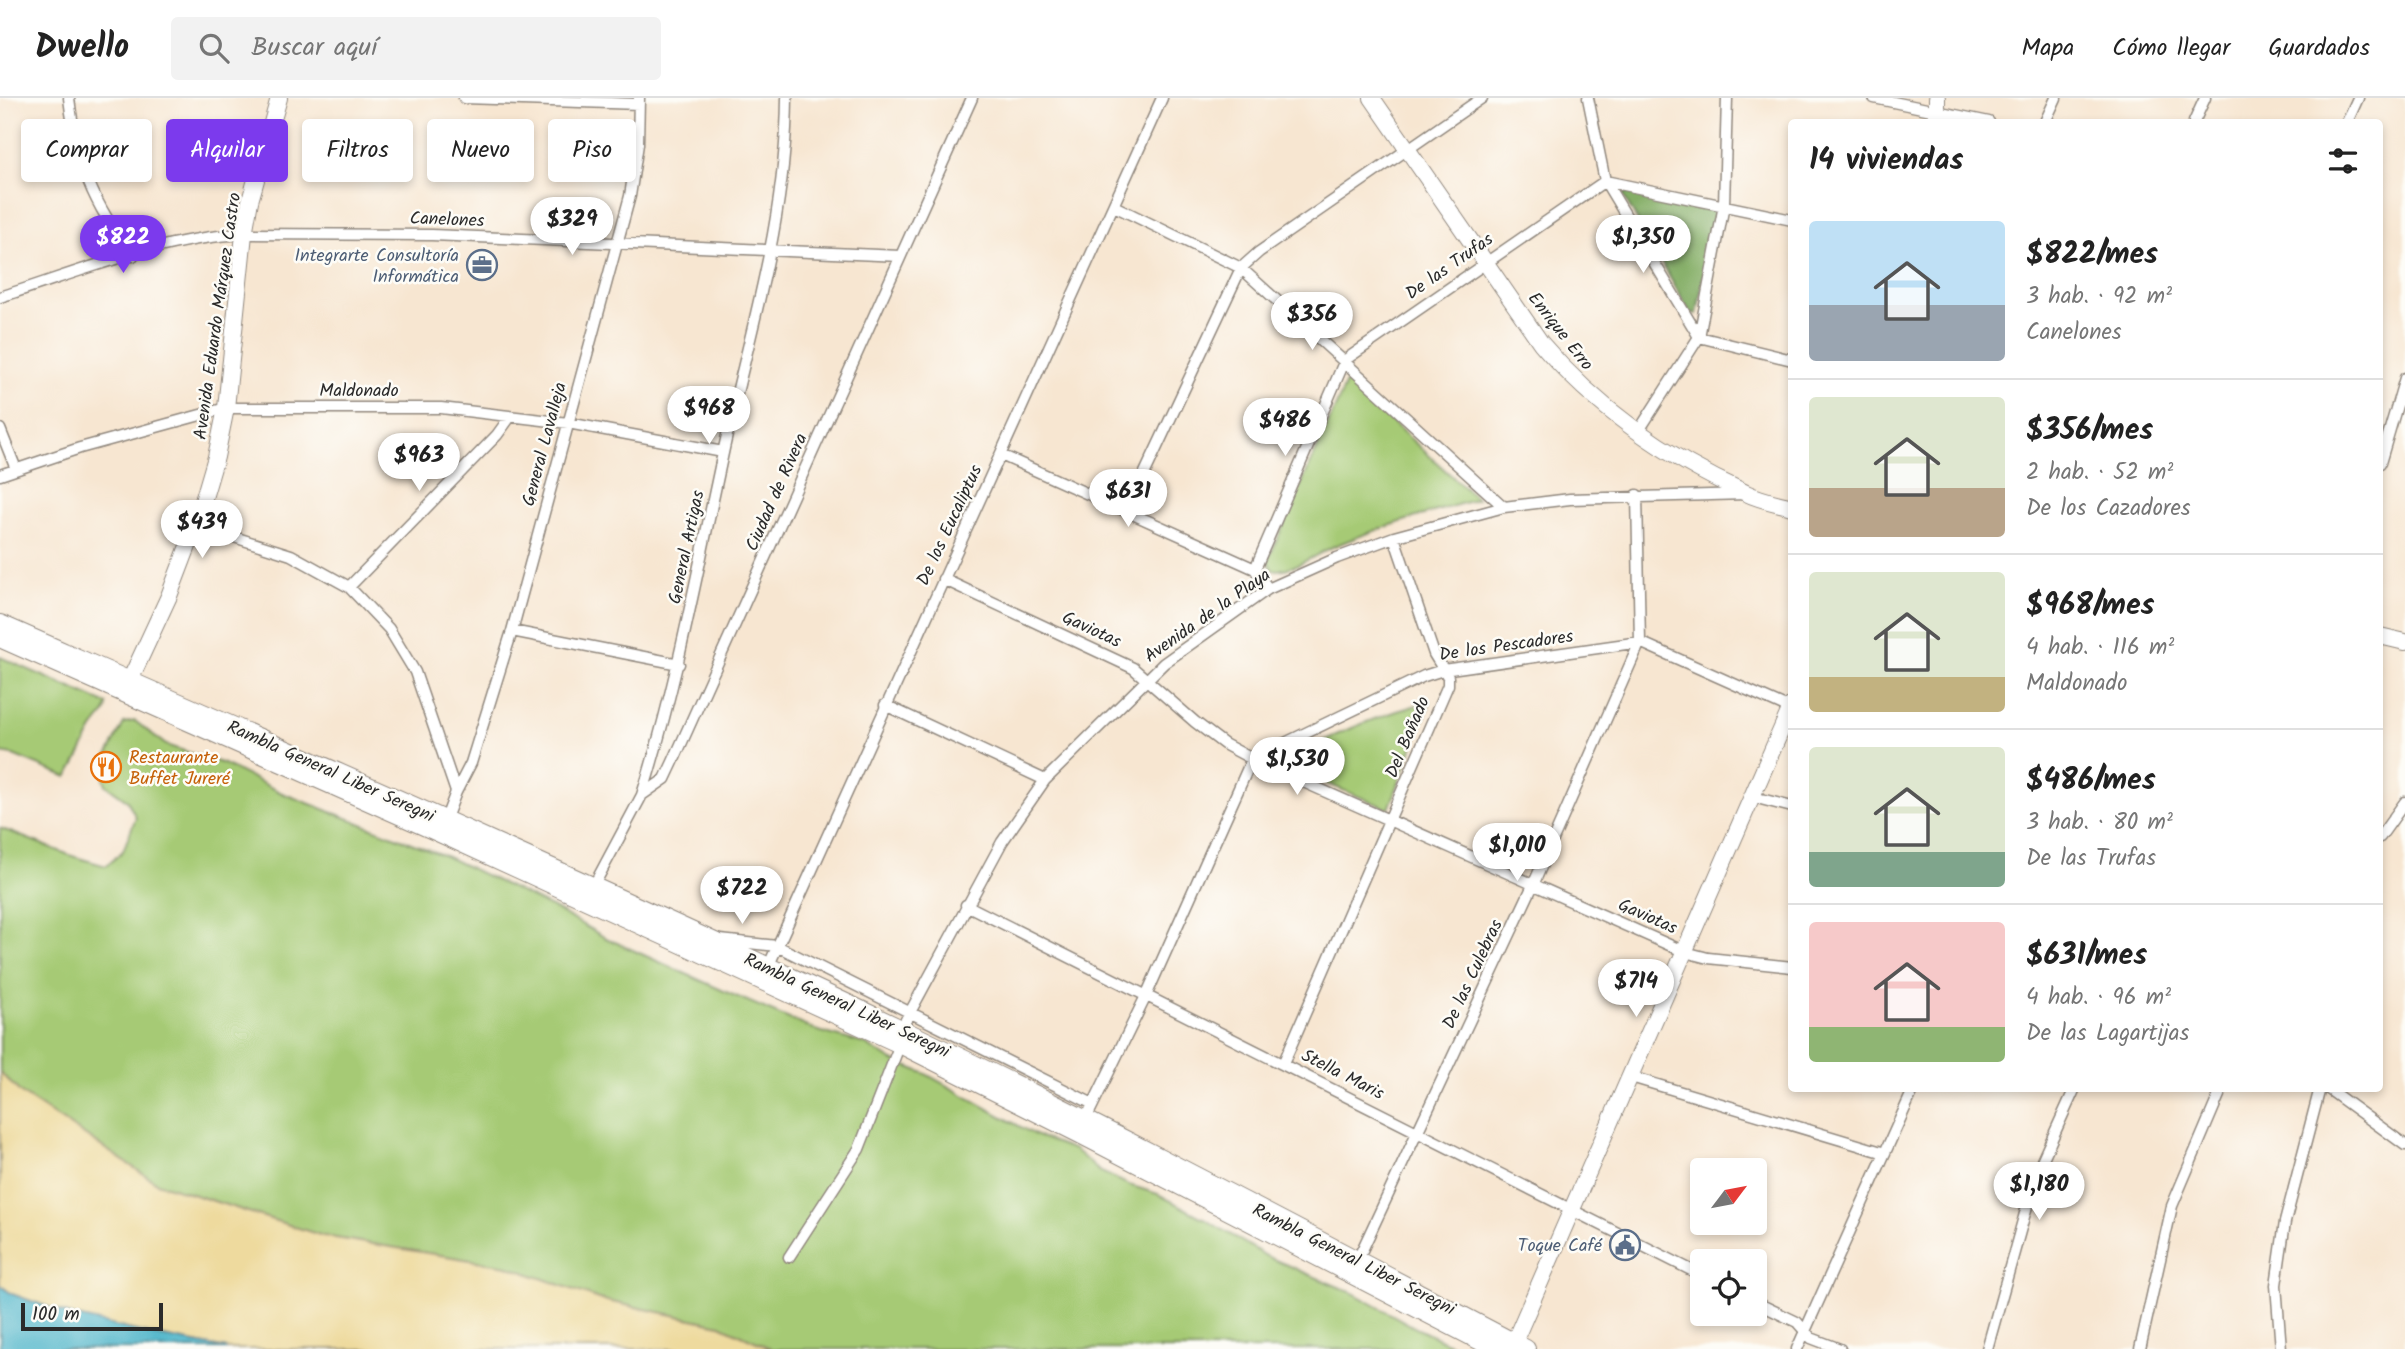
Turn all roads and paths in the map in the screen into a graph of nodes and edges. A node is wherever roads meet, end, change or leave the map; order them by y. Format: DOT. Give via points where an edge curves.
graph roads {
  1 [pos="69,98"];
  2 [pos="279,98"];
  3 [pos="464,98"];
  4 [pos="496,98"];
  5 [pos="787,98"];
  6 [pos="972,98"];
  7 [pos="1162,98"];
  8 [pos="1372,98"];
  9 [pos="1482,98"];
  10 [pos="1588,98"];
  11 [pos="1727,98"];
  12 [pos="1874,98"];
  13 [pos="2056,98"];
  14 [pos="2204,98"];
  15 [pos="2358,98"];
  16 [pos="639,101"];
  17 [pos="1937,111"];
  18 [pos="1975,119"];
  19 [pos="2046,119"];
  20 [pos="2194,119"];
  21 [pos="2348,119"];
  22 [pos="1408,149"];
  23 [pos="1605,181"];
  24 [pos="1724,205"];
  25 [pos="1114,206"];
  26 [pos="1788,219"];
  27 [pos="244,234"];
  28 [pos="616,243"];
  29 [pos="772,250"];
  30 [pos="133,256"];
  31 [pos="900,256"];
  32 [pos="1486,262"];
  33 [pos="1241,268"];
  34 [pos="0,297"];
  35 [pos="1699,337"];
  36 [pos="1788,359"];
  37 [pos="1345,360"];
  38 [pos="2405,378"];
  39 [pos="226,408"];
  40 [pos="510,417"];
  41 [pos="568,423"];
  42 [pos="0,429"];
  43 [pos="1638,432"];
  44 [pos="723,452"];
  45 [pos="2383,453"];
  46 [pos="1001,454"];
  47 [pos="16,469"];
  48 [pos="0,475"];
  49 [pos="1748,494"];
  50 [pos="1637,495"];
  51 [pos="1788,506"];
  52 [pos="1504,507"];
  53 [pos="1127,511"];
  54 [pos="196,525"];
  55 [pos="1394,537"];
  56 [pos="1255,569"];
  57 [pos="943,579"];
  58 [pos="349,587"];
  59 [pos="1268,589"];
  60 [pos="0,624"];
  61 [pos="512,631"];
  62 [pos="2383,637"];
  63 [pos="0,638"];
  64 [pos="1640,642"];
  65 [pos="2405,642"];
  66 [pos="679,664"];
  67 [pos="1443,670"];
  68 [pos="1147,678"];
  69 [pos="127,687"];
  70 [pos="885,705"];
  71 [pos="1788,706"];
  72 [pos="1788,714"];
  73 [pos="1252,759"];
  74 [pos="1045,780"];
  75 [pos="456,792"];
  76 [pos="642,795"];
  77 [pos="1753,797"];
  78 [pos="2405,802"];
  79 [pos="1788,806"];
  80 [pos="445,821"];
  81 [pos="1390,821"];
  82 [pos="2383,833"];
  83 [pos="1534,883"];
  84 [pos="593,887"];
  85 [pos="966,905"];
  86 [pos="703,937"];
  87 [pos="777,946"];
  88 [pos="1685,952"];
  89 [pos="768,967"];
  90 [pos="1788,967"];
  91 [pos="1146,996"];
  92 [pos="910,1011"];
  93 [pos="901,1036"];
  94 [pos="1283,1063"];
  95 [pos="1630,1077"];
  96 [pos="1912,1092"];
  97 [pos="2074,1092"];
  98 [pos="2220,1092"];
  99 [pos="2319,1092"];
  100 [pos="2332,1092"];
  101 [pos="1093,1104"];
  102 [pos="1085,1121"];
  103 [pos="1417,1131"];
  104 [pos="2405,1145"];
  105 [pos="1885,1153"];
  106 [pos="1572,1212"];
  107 [pos="789,1257"];
  108 [pos="1357,1261"];
  109 [pos="1690,1270"];
  110 [pos="1767,1308"];
  111 [pos="1805,1331"];
  112 [pos="1517,1347"];
  113 [pos="1496,1349"];
  114 [pos="1797,1349"];
  115 [pos="1840,1349"];
  116 [pos="1987,1349"];
  117 [pos="2140,1349"];
  118 [pos="2281,1349"];
  1 -- 30 [label="street" via="94,198"];
  2 -- 27 [label="street, Avenida Eduardo Márquez Castro"];
  3 -- 4 [label="street"];
  4 -- 16 [label="street"];
  5 -- 29 [label="street, General Artigas"];
  6 -- 31 [label="street, Ciudad de Rivera"];
  7 -- 25 [label="street, De los Eucaliptus"];
  8 -- 22 [label="street, Enrique Erro"];
  9 -- 22 [label="street"];
  10 -- 23 [label="street"];
  11 -- 24 [label="street"];
  12 -- 17 [label="street"];
  13 -- 19 [label="street"];
  14 -- 20 [label="street"];
  15 -- 21 [label="street"];
  16 -- 28 [label="street, General Lavalleja" via="630,196"];
  17 -- 18 [label="street"];
  22 -- 32 [label="street, Enrique Erro"];
  22 -- 33 [label="street"];
  23 -- 24 [label="street"];
  23 -- 32 [label="street, De las Trufas"];
  23 -- 35 [label="street"];
  24 -- 26 [label="street"];
  24 -- 35 [label="street"];
  25 -- 33 [label="street"];
  25 -- 46 [label="street, De los Eucaliptus"];
  27 -- 28 [label="street, Canelones" via="432,235"];
  27 -- 30 [label="street, Canelones" via="215,235"];
  27 -- 39 [label="street, Avenida Eduardo Márquez Castro"];
  28 -- 29 [label="street, Canelones"];
  28 -- 41 [label="street, General Lavalleja"];
  29 -- 31 [label="street, Canelones"];
  29 -- 44 [label="street, General Artigas"];
  30 -- 34 [label="street, Canelones"];
  31 -- 76 [label="street, Ciudad de Rivera" via="665,779"];
  32 -- 37 [label="street, De las Trufas"];
  32 -- 43 [label="street, Enrique Erro" via="1570,377"];
  33 -- 37 [label="street"];
  33 -- 53 [label="street"];
  35 -- 36 [label="street"];
  35 -- 43 [label="street"];
  37 -- 52 [label="street"];
  37 -- 56 [label="street"];
  38 -- 45 [label="street"];
  39 -- 40 [label="street, Maldonado" via="441,408"];
  39 -- 47 [label="street, Maldonado"];
  39 -- 54 [label="street, Avenida Eduardo Márquez Castro"];
  40 -- 41 [label="street, Maldonado"];
  40 -- 58 [label="street"];
  41 -- 44 [label="street, Maldonado"];
  41 -- 61 [label="street, General Lavalleja"];
  42 -- 47 [label="street"];
  43 -- 49 [label="street, Enrique Erro"];
  44 -- 66 [label="street, General Artigas"];
  46 -- 53 [label="street"];
  46 -- 57 [label="street, De los Eucaliptus"];
  47 -- 48 [label="street, Maldonado"];
  49 -- 50 [label="street, Avenida de la Playa"];
  49 -- 51 [label="street, Enrique Erro"];
  50 -- 52 [label="street, Avenida de la Playa"];
  50 -- 64 [label="street, De las Culebras"];
  52 -- 55 [label="street, Avenida de la Playa"];
  53 -- 56 [label="street"];
  54 -- 58 [label="street" via="291,555"];
  54 -- 69 [label="street, Avenida Eduardo Márquez Castro"];
  55 -- 59 [label="street, Avenida de la Playa"];
  55 -- 67 [label="street, Del Bañado"];
  56 -- 59 [label="street"];
  57 -- 68 [label="street, Gaviotas"];
  57 -- 70 [label="street, De los Eucaliptus"];
  58 -- 75 [label="street" via="389,629 415,671"];
  59 -- 68 [label="street, Avenida de la Playa"];
  60 -- 69 [label="main road, Rambla General Liber Seregni"];
  61 -- 66 [label="street"];
  61 -- 75 [label="street, General Lavalleja" via="471,763"];
  62 -- 65 [label="street"];
  63 -- 69 [label="main road, Rambla General Liber Seregni"];
  64 -- 67 [label="street, De los Pescadores"];
  64 -- 71 [label="street"];
  64 -- 83 [label="street, De las Culebras"];
  66 -- 76 [label="street, General Artigas"];
  67 -- 73 [label="street, De los Pescadores"];
  67 -- 81 [label="street, Del Bañado" via="1448,685"];
  68 -- 73 [label="street, Gaviotas" via="1195,722"];
  68 -- 74 [label="street, Avenida de la Playa"];
  69 -- 80 [label="main road, Rambla General Liber Seregni"];
  69 -- 93 [label="main road, Rambla General Liber Seregni" via="440,833"];
  70 -- 74 [label="street"];
  70 -- 87 [label="street, De los Eucaliptus"];
  72 -- 77 [label="street"];
  73 -- 81 [label="street, Gaviotas"];
  73 -- 91 [label="street"];
  74 -- 85 [label="street, Avenida de la Playa"];
  75 -- 80 [label="street, General Lavalleja"];
  76 -- 84 [label="street, Ciudad de Rivera"];
  77 -- 79 [label="street"];
  77 -- 88 [label="street"];
  78 -- 82 [label="street"];
  80 -- 84 [label="main road, Rambla General Liber Seregni"];
  81 -- 83 [label="street, Gaviotas"];
  81 -- 94 [label="street, Del Bañado"];
  83 -- 88 [label="street, Gaviotas"];
  83 -- 103 [label="street, De las Culebras"];
  84 -- 86 [label="main road, Rambla General Liber Seregni"];
  85 -- 91 [label="street, Stella Maris"];
  85 -- 92 [label="street, Avenida de la Playa"];
  86 -- 87 [label="street"];
  86 -- 89 [label="main road, Rambla General Liber Seregni"];
  87 -- 89 [label="street, De los Eucaliptus"];
  87 -- 92 [label="street"];
  88 -- 90 [label="street, Gaviotas"];
  88 -- 95 [label="street"];
  89 -- 93 [label="main road, Rambla General Liber Seregni"];
  91 -- 94 [label="street, Stella Maris"];
  91 -- 101 [label="street"];
  92 -- 93 [label="street, Avenida de la Playa"];
  92 -- 101 [label="street"];
  93 -- 102 [label="main road, Rambla General Liber Seregni"];
  93 -- 107 [label="street, Avenida de la Playa" via="859,1149"];
  93 -- 113 [label="main road, Rambla General Liber Seregni"];
  94 -- 103 [label="street, Stella Maris"];
  95 -- 105 [label="street"];
  95 -- 106 [label="street"];
  96 -- 105 [label="street"];
  97 -- 116 [label="street" via="2036,1174"];
  98 -- 117 [label="street" via="2172,1206"];
  99 -- 118 [label="street" via="2285,1222 2276,1284"];
  100 -- 104 [label="street"];
  101 -- 102 [label="street"];
  102 -- 108 [label="main road, Rambla General Liber Seregni"];
  103 -- 106 [label="street, Stella Maris"];
  103 -- 108 [label="street, De las Culebras"];
  105 -- 111 [label="street"];
  106 -- 109 [label="street, Stella Maris"];
  106 -- 112 [label="street"];
  108 -- 112 [label="main road, Rambla General Liber Seregni"];
  110 -- 111 [label="street"];
  111 -- 114 [label="street"];
  111 -- 115 [label="street"];
}
